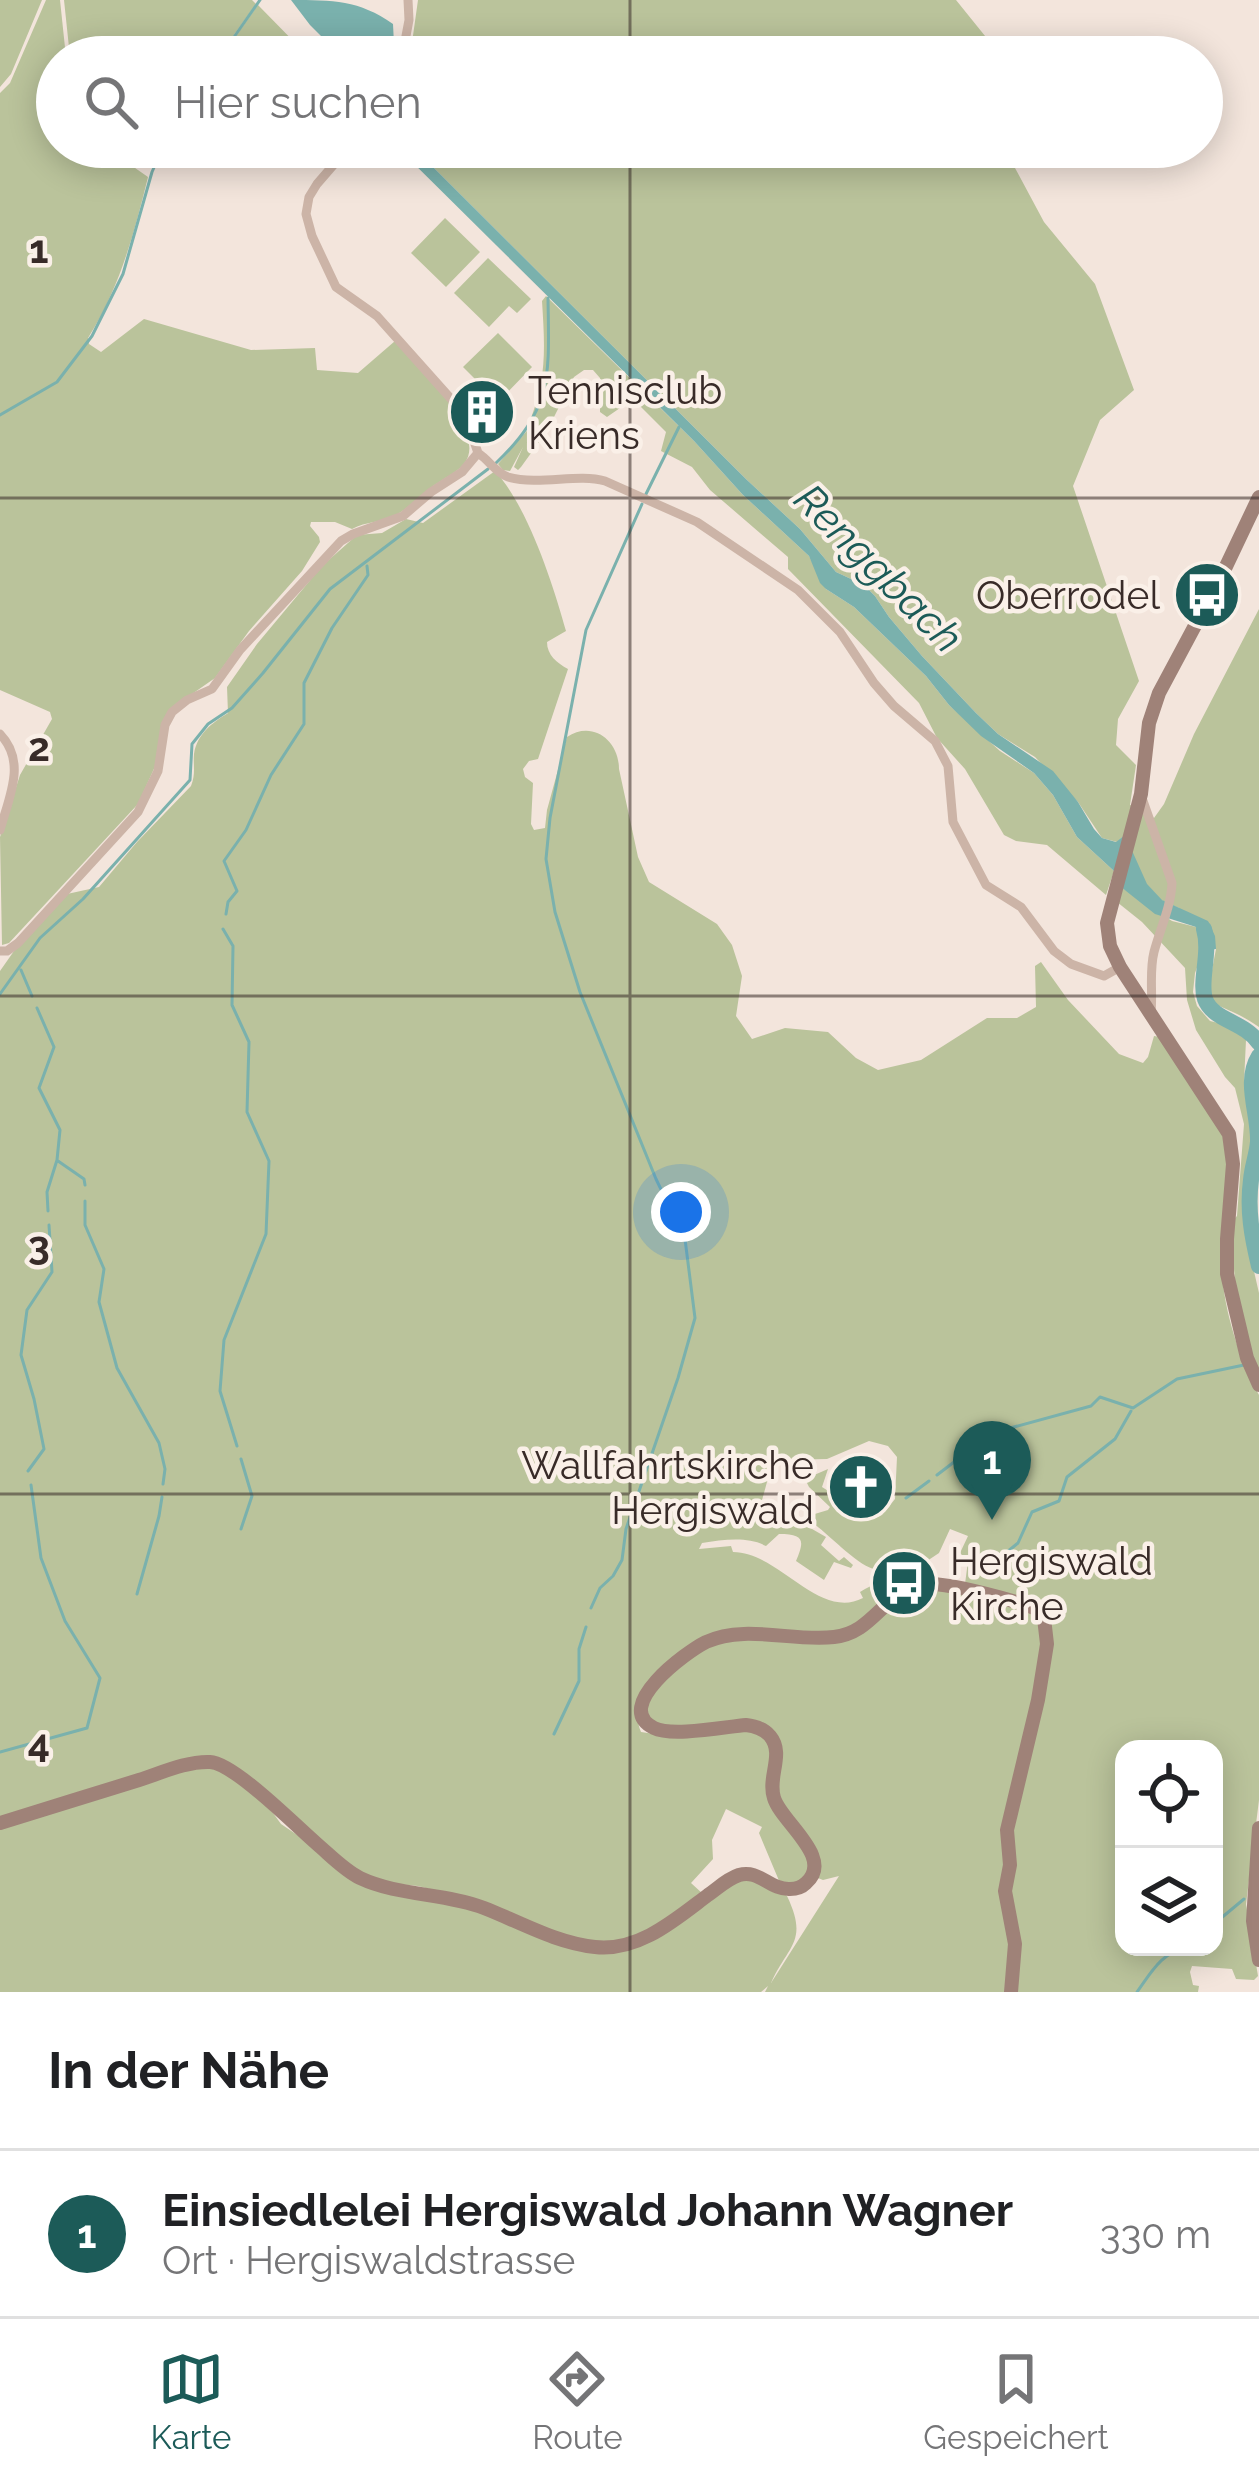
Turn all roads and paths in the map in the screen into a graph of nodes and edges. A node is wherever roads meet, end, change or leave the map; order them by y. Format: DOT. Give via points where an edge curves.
graph roads {
  1 [pos="408,0"];
  2 [pos="406,36"];
  3 [pos="331,168"];
  4 [pos="483,456"];
  5 [pos="1259,497"];
  6 [pos="0,734"];
  7 [pos="1141,794"];
  8 [pos="0,830"];
  9 [pos="0,951"];
  10 [pos="1120,967"];
  11 [pos="1151,1013"];
  12 [pos="1253,1371"];
  13 [pos="0,1823"];
  14 [pos="1259,1828"];
  15 [pos="1259,1960"];
  16 [pos="1011,1992"];
  1 -- 2 [label="street"];
  3 -- 4 [label="street" via="306,214 334,284 377,316 452,400"];
  4 -- 9 [label="street" via="404,516 341,541 221,680 172,712 138,812 18,943"];
  4 -- 10 [label="street" via="507,476 604,482 697,522 788,582 840,632 894,706 935,741 947,766 953,822 986,885 1021,907 1071,964 1104,976"];
  5 -- 7 [label="street" via="1159,693"];
  6 -- 8 [label="street" via="12,749 15,775"];
  7 -- 10 [label="street" via="1107,922"];
  7 -- 11 [label="street" via="1172,883 1151,974"];
  10 -- 11 [label="street"];
  11 -- 12 [label="street" via="1232,1146 1228,1274"];
  13 -- 16 [label="street" via="215,1762 365,1880 479,1906 582,1945 631,1944 733,1877 753,1874 790,1889 809,1880 814,1865 773,1796 769,1735 746,1725 653,1728 642,1712 649,1688 716,1638 839,1636 902,1593 939,1585 1027,1605 1046,1623 1038,1700 1007,1830"];
  14 -- 15 [label="street" via="1252,1921"];
}
